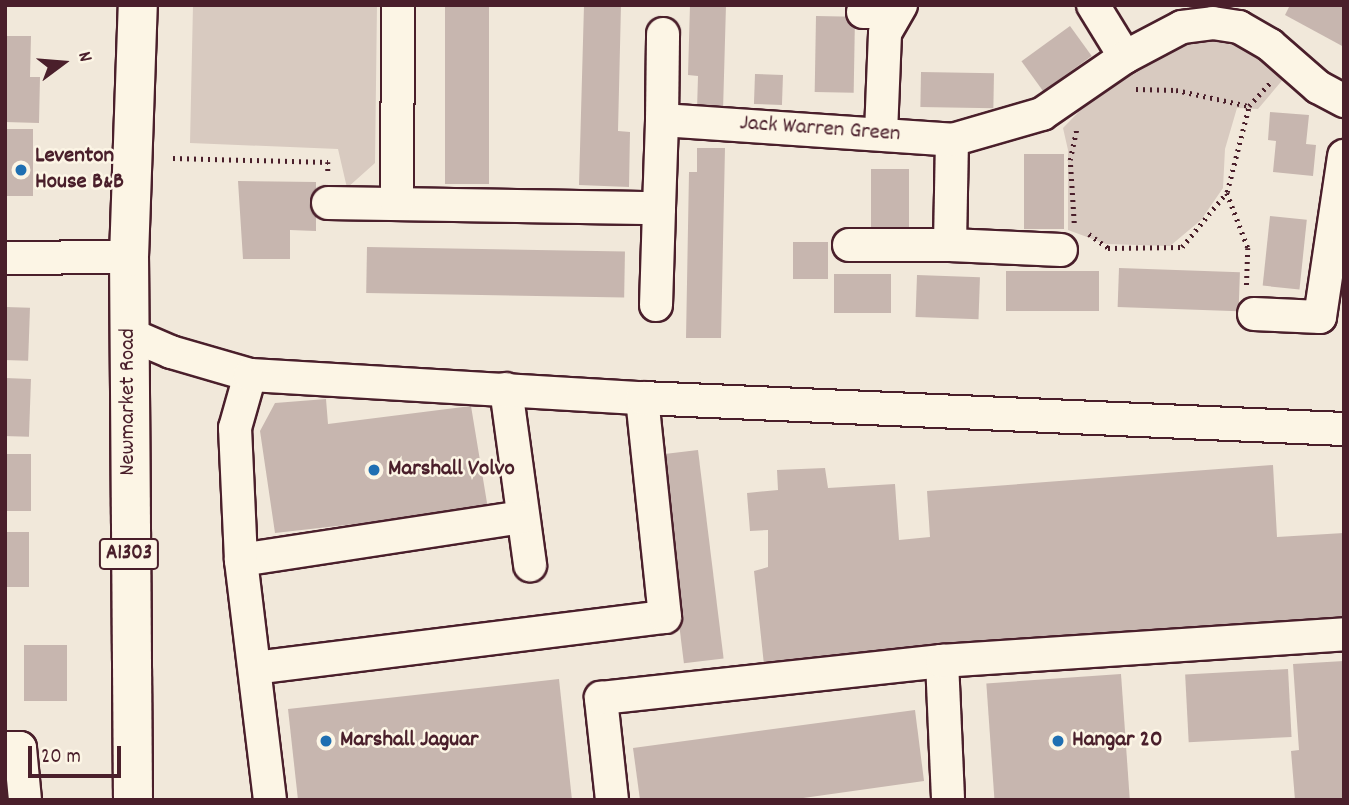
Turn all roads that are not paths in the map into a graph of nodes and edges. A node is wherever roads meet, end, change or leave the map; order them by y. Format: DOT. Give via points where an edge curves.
graph roads {
  1 [pos="138,5"];
  2 [pos="398,5"];
  3 [pos="1093,5"];
  4 [pos="863,12"];
  5 [pos="897,13"];
  6 [pos="663,34"];
  7 [pos="1125,57"];
  8 [pos="1344,100"];
  9 [pos="662,120"];
  10 [pos="881,133"];
  11 [pos="952,140"];
  12 [pos="1344,156"];
  13 [pos="328,203"];
  14 [pos="397,203"];
  15 [pos="659,208"];
  16 [pos="1067,237"];
  17 [pos="849,245"];
  18 [pos="950,245"];
  19 [pos="129,257"];
  20 [pos="5,258"];
  21 [pos="656,305"];
  22 [pos="1254,314"];
  23 [pos="129,334"];
  24 [pos="250,375"];
  25 [pos="506,389"];
  26 [pos="642,398"];
  27 [pos="1344,429"];
  28 [pos="523,517"];
  29 [pos="241,560"];
  30 [pos="530,565"];
  31 [pos="1344,634"];
  32 [pos="942,661"];
  33 [pos="255,668"];
  34 [pos="5,748"];
  35 [pos="25,800"];
  36 [pos="134,800"];
  37 [pos="270,800"];
  38 [pos="612,800"];
  39 [pos="948,800"];
  1 -- 19 [label="main road, Newmarket Road / A1303"];
  2 -- 14 [label="street"];
  3 -- 7 [label="street"];
  4 -- 5 [label="street"];
  5 -- 10 [label="street" via="885,33"];
  6 -- 9 [label="street"];
  7 -- 8 [label="street, Jack Warren Green" via="1182,27 1213,23 1239,27 1318,87"];
  7 -- 11 [label="street, Jack Warren Green" via="1042,114"];
  9 -- 10 [label="street, Jack Warren Green"];
  9 -- 15 [label="street"];
  10 -- 11 [label="street, Jack Warren Green"];
  11 -- 18 [label="street"];
  12 -- 22 [label="street" via="1320,317"];
  13 -- 14 [label="street"];
  14 -- 15 [label="street"];
  15 -- 21 [label="street"];
  16 -- 18 [label="street"];
  17 -- 18 [label="street"];
  19 -- 20 [label="street"];
  19 -- 23 [label="main road, Newmarket Road / A1303"];
  23 -- 24 [label="street" via="171,352"];
  23 -- 36 [label="main road, Newmarket Road / A1303"];
  24 -- 25 [label="street"];
  24 -- 29 [label="street" via="235,428"];
  25 -- 26 [label="street"];
  25 -- 28 [label="street"];
  26 -- 27 [label="street"];
  26 -- 33 [label="street" via="665,617"];
  28 -- 29 [label="street"];
  28 -- 30 [label="street"];
  29 -- 33 [label="street"];
  31 -- 32 [label="street"];
  32 -- 38 [label="street" via="601,698"];
  32 -- 39 [label="street"];
  33 -- 37 [label="street"];
  34 -- 35 [label="street" via="20,748"];
}
